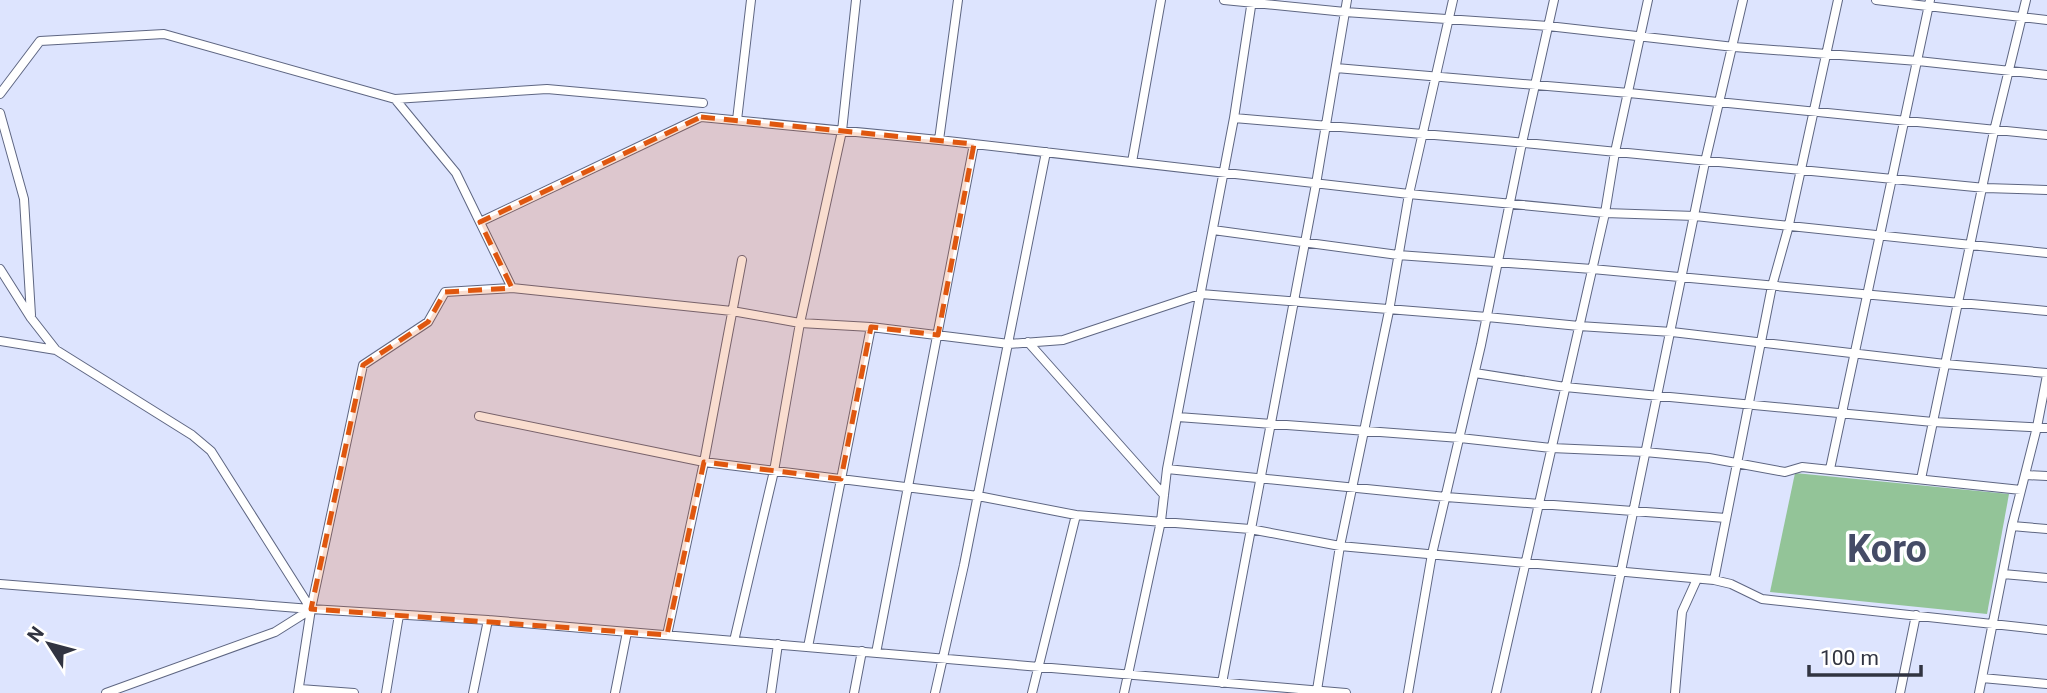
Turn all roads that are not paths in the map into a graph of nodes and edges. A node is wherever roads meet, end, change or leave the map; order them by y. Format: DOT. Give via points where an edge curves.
graph roads {
  1 [pos="751,0"];
  2 [pos="856,0"];
  3 [pos="958,0"];
  4 [pos="1161,0"];
  5 [pos="1224,0"];
  6 [pos="1347,0"];
  7 [pos="1453,0"];
  8 [pos="1554,0"];
  9 [pos="1648,0"];
  10 [pos="1743,0"];
  11 [pos="1838,0"];
  12 [pos="1877,0"];
  13 [pos="2026,0"];
  14 [pos="1252,1"];
  15 [pos="1930,2"];
  16 [pos="1345,12"];
  17 [pos="2021,18"];
  18 [pos="1449,19"];
  19 [pos="2047,20"];
  20 [pos="1548,26"];
  21 [pos="1640,37"];
  22 [pos="1734,47"];
  23 [pos="1826,54"];
  24 [pos="1918,61"];
  25 [pos="1336,68"];
  26 [pos="2009,71"];
  27 [pos="2047,75"];
  28 [pos="1435,78"];
  29 [pos="1534,86"];
  30 [pos="1629,93"];
  31 [pos="0,94"];
  32 [pos="395,99"];
  33 [pos="703,103"];
  34 [pos="1720,104"];
  35 [pos="1814,112"];
  36 [pos="0,113"];
  37 [pos="1234,118"];
  38 [pos="737,120"];
  39 [pos="1903,122"];
  40 [pos="1326,126"];
  41 [pos="842,131"];
  42 [pos="1994,131"];
  43 [pos="1422,134"];
  44 [pos="2047,135"];
  45 [pos="939,140"];
  46 [pos="1522,143"];
  47 [pos="974,144"];
  48 [pos="1046,152"];
  49 [pos="1615,152"];
  50 [pos="1132,162"];
  51 [pos="1706,162"];
  52 [pos="1800,170"];
  53 [pos="1224,173"];
  54 [pos="1892,179"];
  55 [pos="1316,184"];
  56 [pos="1982,187"];
  57 [pos="2047,190"];
  58 [pos="1409,194"];
  59 [pos="1509,204"];
  60 [pos="1605,213"];
  61 [pos="1695,216"];
  62 [pos="480,222"];
  63 [pos="1789,225"];
  64 [pos="1213,230"];
  65 [pos="1881,234"];
  66 [pos="1305,242"];
  67 [pos="1971,244"];
  68 [pos="2047,253"];
  69 [pos="1398,255"];
  70 [pos="742,260"];
  71 [pos="1498,262"];
  72 [pos="0,269"];
  73 [pos="1592,269"];
  74 [pos="1683,278"];
  75 [pos="1772,286"];
  76 [pos="512,288"];
  77 [pos="1201,294"];
  78 [pos="1868,296"];
  79 [pos="1293,302"];
  80 [pos="1959,304"];
  81 [pos="1389,310"];
  82 [pos="732,311"];
  83 [pos="2047,311"];
  84 [pos="1487,317"];
  85 [pos="31,318"];
  86 [pos="800,323"];
  87 [pos="1579,326"];
  88 [pos="871,327"];
  89 [pos="1672,332"];
  90 [pos="938,335"];
  91 [pos="0,341"];
  92 [pos="1028,342"];
  93 [pos="1762,342"];
  94 [pos="1009,344"];
  95 [pos="56,350"];
  96 [pos="1854,353"];
  97 [pos="1945,364"];
  98 [pos="1475,373"];
  99 [pos="2047,374"];
  100 [pos="1565,387"];
  101 [pos="1658,395"];
  102 [pos="1747,404"];
  103 [pos="1843,412"];
  104 [pos="479,416"];
  105 [pos="1178,417"];
  106 [pos="1933,422"];
  107 [pos="1270,424"];
  108 [pos="2042,428"];
  109 [pos="1363,430"];
  110 [pos="1460,438"];
  111 [pos="1551,448"];
  112 [pos="1645,452"];
  113 [pos="704,462"];
  114 [pos="1736,462"];
  115 [pos="1167,469"];
  116 [pos="1830,469"];
  117 [pos="774,471"];
  118 [pos="2026,475"];
  119 [pos="2047,476"];
  120 [pos="841,479"];
  121 [pos="1921,479"];
  122 [pos="1259,480"];
  123 [pos="908,487"];
  124 [pos="1352,488"];
  125 [pos="2021,490"];
  126 [pos="1164,495"];
  127 [pos="978,496"];
  128 [pos="1446,497"];
  129 [pos="1538,503"];
  130 [pos="1632,511"];
  131 [pos="1076,515"];
  132 [pos="1726,518"];
  133 [pos="1161,521"];
  134 [pos="2012,526"];
  135 [pos="1250,529"];
  136 [pos="2047,529"];
  137 [pos="1340,546"];
  138 [pos="1432,554"];
  139 [pos="1525,563"];
  140 [pos="1619,572"];
  141 [pos="2003,574"];
  142 [pos="2047,578"];
  143 [pos="1697,579"];
  144 [pos="1714,580"];
  145 [pos="0,584"];
  146 [pos="311,609"];
  147 [pos="399,615"];
  148 [pos="1916,615"];
  149 [pos="488,620"];
  150 [pos="1992,624"];
  151 [pos="2047,630"];
  152 [pos="628,632"];
  153 [pos="667,635"];
  154 [pos="734,641"];
  155 [pos="778,644"];
  156 [pos="808,647"];
  157 [pos="862,651"];
  158 [pos="876,653"];
  159 [pos="942,659"];
  160 [pos="1037,667"];
  161 [pos="1128,675"];
  162 [pos="1982,678"];
  163 [pos="1222,683"];
  164 [pos="2047,684"];
  165 [pos="1317,690"];
  166 [pos="299,691"];
  167 [pos="1332,692"];
  168 [pos="106,693"];
  169 [pos="354,693"];
  170 [pos="386,693"];
  171 [pos="473,693"];
  172 [pos="615,693"];
  173 [pos="771,693"];
  174 [pos="853,693"];
  175 [pos="935,693"];
  176 [pos="1031,693"];
  177 [pos="1124,693"];
  178 [pos="1346,693"];
  179 [pos="1408,693"];
  180 [pos="1496,693"];
  181 [pos="1596,693"];
  182 [pos="1675,693"];
  183 [pos="1900,693"];
  184 [pos="1979,693"];
  1 -- 38 [label="street"];
  2 -- 41 [label="street"];
  3 -- 45 [label="street"];
  4 -- 50 [label="street"];
  5 -- 14 [label="street"];
  6 -- 16 [label="street"];
  7 -- 18 [label="street"];
  8 -- 20 [label="street"];
  9 -- 21 [label="street"];
  10 -- 22 [label="street"];
  11 -- 23 [label="street"];
  12 -- 15 [label="street"];
  13 -- 17 [label="street"];
  14 -- 16 [label="street"];
  14 -- 37 [label="street"];
  15 -- 17 [label="street"];
  15 -- 24 [label="street"];
  16 -- 18 [label="street"];
  16 -- 25 [label="street"];
  17 -- 19 [label="street"];
  17 -- 26 [label="street"];
  18 -- 20 [label="street"];
  18 -- 28 [label="street"];
  20 -- 21 [label="street"];
  20 -- 29 [label="street"];
  21 -- 22 [label="street"];
  21 -- 30 [label="street"];
  22 -- 23 [label="street"];
  22 -- 34 [label="street"];
  23 -- 24 [label="street"];
  23 -- 35 [label="street"];
  24 -- 26 [label="street"];
  24 -- 39 [label="street"];
  25 -- 28 [label="street"];
  25 -- 40 [label="street"];
  26 -- 27 [label="street"];
  26 -- 42 [label="street"];
  28 -- 29 [label="street"];
  28 -- 43 [label="street"];
  29 -- 30 [label="street"];
  29 -- 46 [label="street"];
  30 -- 34 [label="street"];
  30 -- 49 [label="street"];
  31 -- 32 [label="street" via="40,41 164,34"];
  32 -- 33 [label="street" via="547,89"];
  32 -- 62 [label="street" via="456,173"];
  34 -- 35 [label="street"];
  34 -- 51 [label="street"];
  35 -- 39 [label="street"];
  35 -- 52 [label="street"];
  36 -- 85 [label="street" via="24,199"];
  37 -- 40 [label="street"];
  37 -- 53 [label="street"];
  38 -- 41 [label="street"];
  38 -- 62 [label="street" via="701,117"];
  39 -- 42 [label="street"];
  39 -- 54 [label="street"];
  40 -- 43 [label="street"];
  40 -- 55 [label="street"];
  41 -- 45 [label="street"];
  41 -- 86 [label="street"];
  42 -- 44 [label="street"];
  42 -- 56 [label="street"];
  43 -- 46 [label="street"];
  43 -- 58 [label="street"];
  45 -- 47 [label="street"];
  46 -- 49 [label="street"];
  46 -- 59 [label="street"];
  47 -- 48 [label="street"];
  47 -- 90 [label="street"];
  48 -- 50 [label="street"];
  48 -- 94 [label="street"];
  49 -- 51 [label="street"];
  49 -- 60 [label="street"];
  50 -- 53 [label="street"];
  51 -- 52 [label="street"];
  51 -- 61 [label="street"];
  52 -- 54 [label="street"];
  52 -- 63 [label="street"];
  53 -- 55 [label="street"];
  53 -- 64 [label="street"];
  54 -- 56 [label="street"];
  54 -- 65 [label="street"];
  55 -- 58 [label="street"];
  55 -- 66 [label="street"];
  56 -- 57 [label="street"];
  56 -- 67 [label="street"];
  58 -- 59 [label="street"];
  58 -- 69 [label="street"];
  59 -- 60 [label="street"];
  59 -- 71 [label="street"];
  60 -- 61 [label="street"];
  60 -- 73 [label="street"];
  61 -- 63 [label="street"];
  61 -- 74 [label="street"];
  62 -- 76 [label="street"];
  63 -- 65 [label="street"];
  63 -- 75 [label="street"];
  64 -- 66 [label="street"];
  64 -- 77 [label="street"];
  65 -- 67 [label="street"];
  65 -- 78 [label="street"];
  66 -- 69 [label="street"];
  66 -- 79 [label="street"];
  67 -- 68 [label="street"];
  67 -- 80 [label="street"];
  69 -- 71 [label="street"];
  69 -- 81 [label="street"];
  70 -- 82 [label="street"];
  71 -- 73 [label="street"];
  71 -- 84 [label="street"];
  72 -- 85 [label="street"];
  73 -- 74 [label="street"];
  73 -- 87 [label="street"];
  74 -- 75 [label="street"];
  74 -- 89 [label="street"];
  75 -- 78 [label="street"];
  75 -- 93 [label="street"];
  76 -- 82 [label="street"];
  76 -- 146 [label="street" via="445,292 428,322 363,365"];
  77 -- 79 [label="street"];
  77 -- 92 [label="street" via="1063,340"];
  77 -- 105 [label="street"];
  78 -- 80 [label="street"];
  78 -- 96 [label="street"];
  79 -- 81 [label="street"];
  79 -- 107 [label="street"];
  80 -- 83 [label="street"];
  80 -- 97 [label="street"];
  81 -- 84 [label="street"];
  81 -- 109 [label="street"];
  82 -- 86 [label="street"];
  82 -- 113 [label="street"];
  84 -- 87 [label="street"];
  84 -- 98 [label="street"];
  85 -- 95 [label="street"];
  86 -- 88 [label="street"];
  86 -- 117 [label="street"];
  87 -- 89 [label="street"];
  87 -- 100 [label="street"];
  88 -- 90 [label="street"];
  88 -- 120 [label="street"];
  89 -- 93 [label="street"];
  89 -- 101 [label="street"];
  90 -- 94 [label="street"];
  90 -- 123 [label="street"];
  91 -- 95 [label="street"];
  92 -- 94 [label="street"];
  92 -- 126 [label="street"];
  93 -- 96 [label="street"];
  93 -- 102 [label="street"];
  94 -- 127 [label="street"];
  95 -- 146 [label="street" via="211,451"];
  96 -- 97 [label="street"];
  96 -- 103 [label="street"];
  97 -- 99 [label="street"];
  97 -- 106 [label="street"];
  98 -- 100 [label="street"];
  98 -- 110 [label="street"];
  99 -- 108 [label="street"];
  100 -- 101 [label="street"];
  100 -- 111 [label="street"];
  101 -- 102 [label="street"];
  101 -- 112 [label="street"];
  102 -- 103 [label="street"];
  102 -- 114 [label="street"];
  103 -- 106 [label="street"];
  103 -- 116 [label="street"];
  104 -- 113 [label="street"];
  105 -- 107 [label="street"];
  105 -- 115 [label="street"];
  106 -- 108 [label="street"];
  106 -- 121 [label="street"];
  107 -- 109 [label="street"];
  107 -- 122 [label="street"];
  108 -- 118 [label="street"];
  109 -- 110 [label="street"];
  109 -- 124 [label="street"];
  110 -- 111 [label="street"];
  110 -- 128 [label="street"];
  111 -- 112 [label="street"];
  111 -- 129 [label="street"];
  112 -- 114 [label="street"];
  112 -- 130 [label="street"];
  113 -- 117 [label="street"];
  113 -- 153 [label="street"];
  114 -- 116 [label="street" via="1785,472 1802,467"];
  114 -- 132 [label="street"];
  115 -- 122 [label="street"];
  115 -- 126 [label="street"];
  116 -- 121 [label="street"];
  117 -- 120 [label="street"];
  117 -- 154 [label="street"];
  118 -- 119 [label="street"];
  118 -- 125 [label="street"];
  120 -- 123 [label="street"];
  120 -- 156 [label="street"];
  121 -- 125 [label="street"];
  122 -- 124 [label="street"];
  122 -- 135 [label="street"];
  123 -- 127 [label="street"];
  123 -- 158 [label="street"];
  124 -- 128 [label="street"];
  124 -- 137 [label="street"];
  125 -- 134 [label="street"];
  126 -- 133 [label="street"];
  127 -- 131 [label="street"];
  127 -- 159 [label="street"];
  128 -- 129 [label="street"];
  128 -- 138 [label="street"];
  129 -- 130 [label="street"];
  129 -- 139 [label="street"];
  130 -- 132 [label="street"];
  130 -- 140 [label="street"];
  131 -- 133 [label="street"];
  131 -- 160 [label="street"];
  132 -- 144 [label="street"];
  133 -- 135 [label="street"];
  133 -- 161 [label="street"];
  134 -- 136 [label="street"];
  134 -- 141 [label="street"];
  135 -- 137 [label="street"];
  135 -- 163 [label="street"];
  137 -- 138 [label="street"];
  137 -- 165 [label="street"];
  138 -- 139 [label="street"];
  138 -- 179 [label="street"];
  139 -- 140 [label="street"];
  139 -- 180 [label="street"];
  140 -- 143 [label="street"];
  140 -- 181 [label="street"];
  141 -- 142 [label="street"];
  141 -- 150 [label="street"];
  143 -- 144 [label="street"];
  143 -- 182 [label="street" via="1682,611"];
  144 -- 148 [label="street" via="1762,598"];
  145 -- 146 [label="street"];
  146 -- 147 [label="street"];
  146 -- 166 [label="street"];
  146 -- 168 [label="street" via="275,632"];
  147 -- 149 [label="street"];
  147 -- 170 [label="street"];
  148 -- 150 [label="street"];
  148 -- 183 [label="street"];
  149 -- 152 [label="street"];
  149 -- 171 [label="street"];
  150 -- 151 [label="street"];
  150 -- 162 [label="street"];
  152 -- 153 [label="street"];
  152 -- 172 [label="street"];
  153 -- 154 [label="street"];
  154 -- 155 [label="street"];
  155 -- 156 [label="street"];
  155 -- 173 [label="street"];
  156 -- 157 [label="street"];
  157 -- 158 [label="street"];
  157 -- 174 [label="street"];
  158 -- 159 [label="street"];
  159 -- 160 [label="street"];
  159 -- 175 [label="street"];
  160 -- 161 [label="street"];
  160 -- 176 [label="street"];
  161 -- 163 [label="street"];
  161 -- 177 [label="street"];
  162 -- 164 [label="street"];
  162 -- 184 [label="street"];
  163 -- 165 [label="street"];
  165 -- 167 [label="street"];
  166 -- 169 [label="street"];
  167 -- 178 [label="street"];
}
